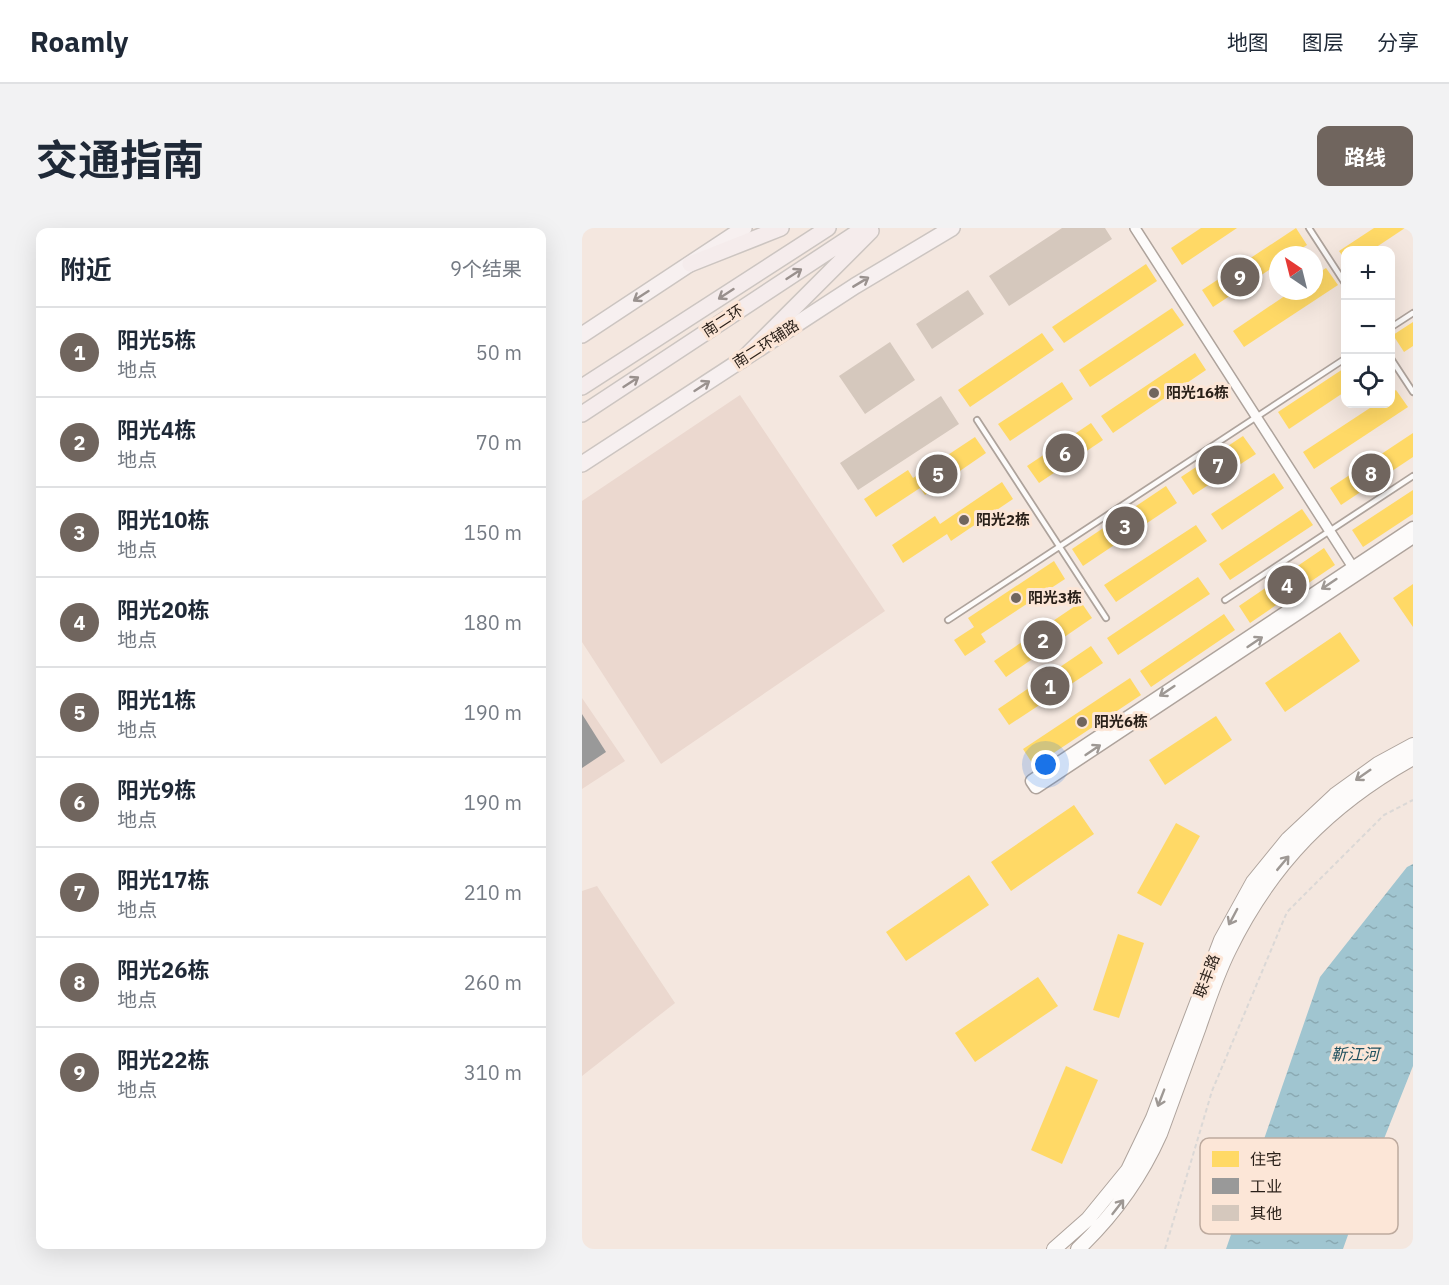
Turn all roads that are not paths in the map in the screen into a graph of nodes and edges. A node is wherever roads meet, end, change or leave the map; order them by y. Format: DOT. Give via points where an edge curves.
graph roads {
  1 [pos="744,228"];
  2 [pos="781,228"];
  3 [pos="828,228"];
  4 [pos="864,228"];
  5 [pos="874,228"];
  6 [pos="952,228"];
  7 [pos="1135,228"];
  8 [pos="1309,228"];
  9 [pos="690,264"];
  10 [pos="1341,277"];
  11 [pos="1413,313"];
  12 [pos="1395,325"];
  13 [pos="582,335"];
  14 [pos="742,360"];
  15 [pos="1341,361"];
  16 [pos="1395,365"];
  17 [pos="582,387"];
  18 [pos="1413,392"];
  19 [pos="582,414"];
  20 [pos="1257,417"];
  21 [pos="976,420"];
  22 [pos="582,464"];
  23 [pos="1413,476"];
  24 [pos="1413,528"];
  25 [pos="1330,531"];
  26 [pos="1413,537"];
  27 [pos="1059,547"];
  28 [pos="1356,571"];
  29 [pos="1226,600"];
  30 [pos="1106,618"];
  31 [pos="948,620"];
  32 [pos="1413,745"];
  33 [pos="1413,758"];
  34 [pos="1054,1249"];
  35 [pos="1078,1249"];
  1 -- 9 [label="main road"];
  2 -- 9 [label="highway"];
  3 -- 17 [label="highway, 南二环, one-way"];
  19 -- 4 [label="highway, 南二环, one-way"];
  5 -- 14 [label="highway"];
  14 -- 6 [label="main road, 南二环辅路, one-way"];
  7 -- 20 [label="street"];
  8 -- 10 [label="lane"];
  9 -- 13 [label="main road, one-way"];
  11 -- 12 [label="lane"];
  22 -- 14 [label="main road, 南二环辅路, one-way"];
  15 -- 20 [label="lane"];
  16 -- 18 [label="lane"];
  20 -- 25 [label="street"];
  20 -- 27 [label="lane"];
  21 -- 27 [label="lane"];
  23 -- 25 [label="lane"];
  24 -- 28 [label="street"];
  25 -- 28 [label="street"];
  25 -- 29 [label="lane"];
  26 -- 28 [label="street"];
  27 -- 30 [label="lane"];
  27 -- 31 [label="lane"];
  28 -- 28 [label="street, one-way" via="1032,781 1036,787"];
  32 -- 34 [label="main road, 联丰路, one-way" via="1335,795 1288,839 1253,882 1221,940 1153,1118 1128,1170 1088,1219"];
  35 -- 33 [label="main road, 联丰路, one-way" via="1110,1217 1148,1161 1228,952 1262,892 1295,849 1335,811"];
}
